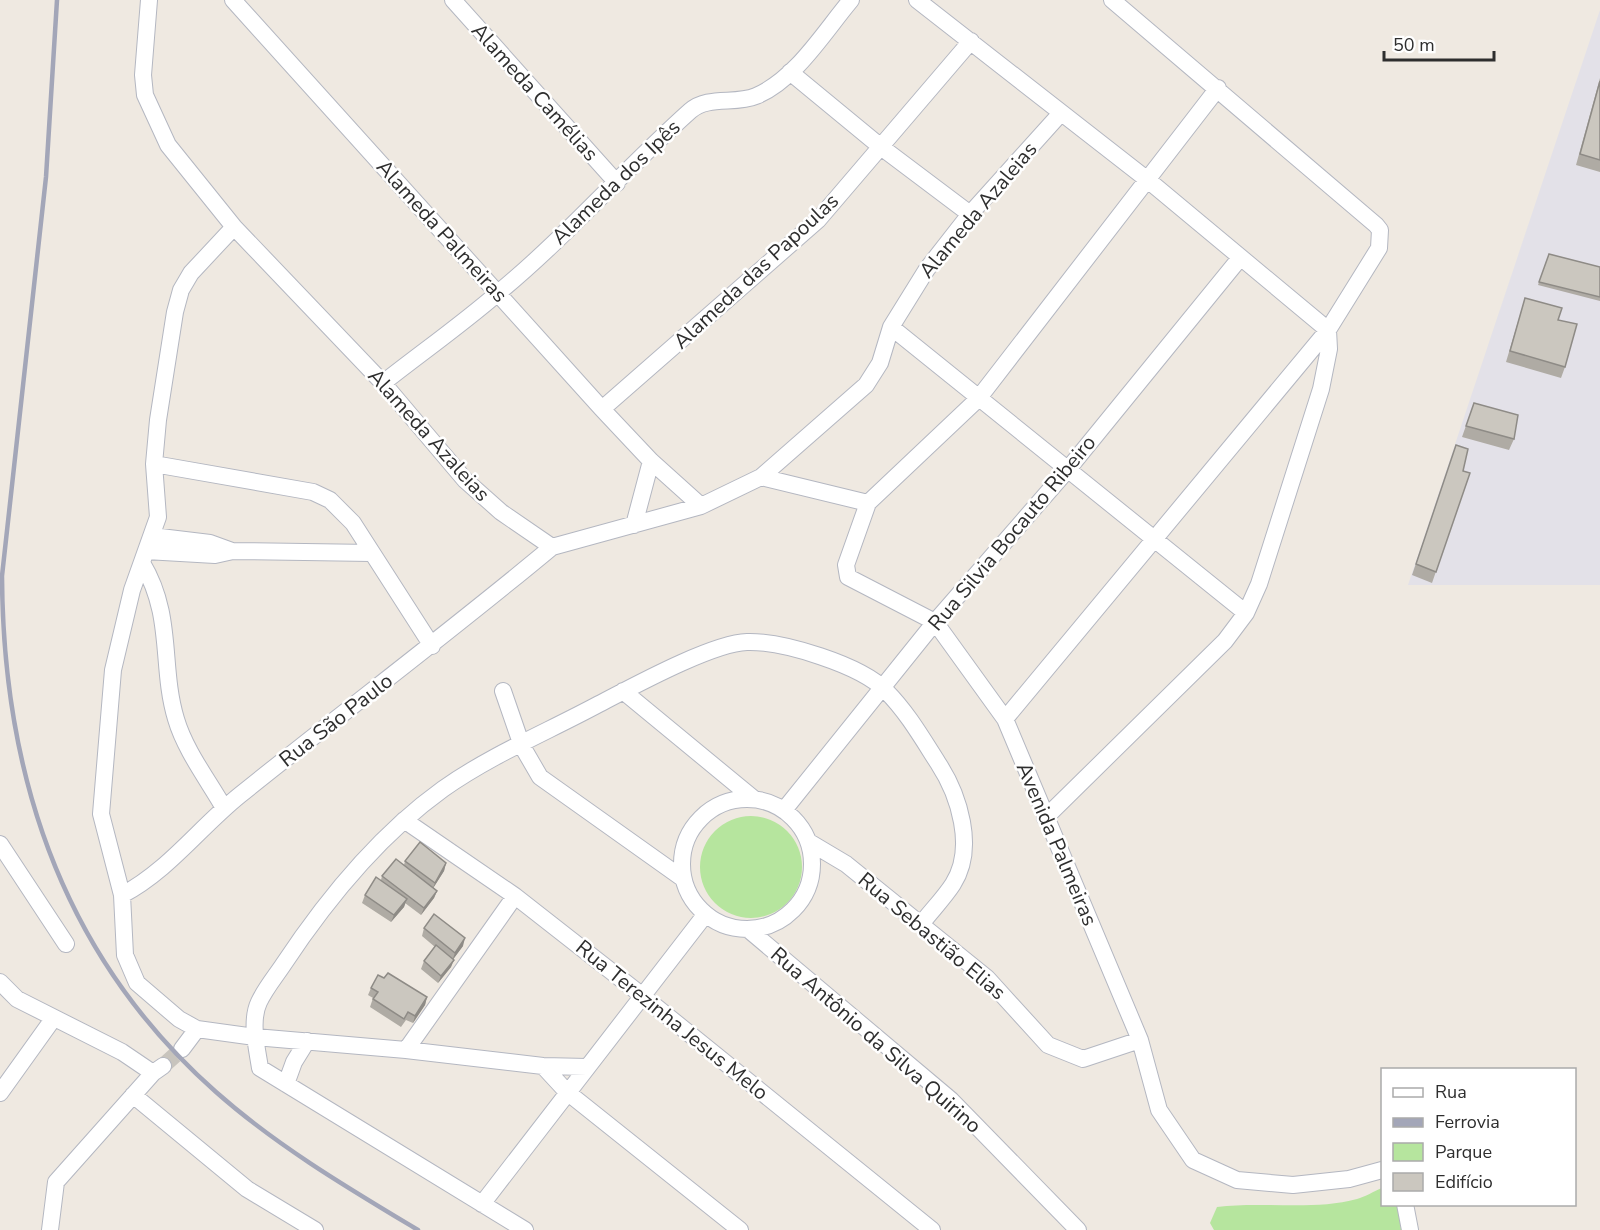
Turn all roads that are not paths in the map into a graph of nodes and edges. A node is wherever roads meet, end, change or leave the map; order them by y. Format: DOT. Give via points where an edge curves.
graph roads {
  1 [pos="149,0"];
  2 [pos="233,0"];
  3 [pos="453,0"];
  4 [pos="852,0"];
  5 [pos="917,0"];
  6 [pos="1112,0"];
  7 [pos="971,41"];
  8 [pos="790,72"];
  9 [pos="1218,88"];
  10 [pos="1061,113"];
  11 [pos="881,147"];
  12 [pos="1149,181"];
  13 [pos="618,183"];
  14 [pos="970,214"];
  15 [pos="234,227"];
  16 [pos="1240,258"];
  17 [pos="499,293"];
  18 [pos="891,327"];
  19 [pos="1328,330"];
  20 [pos="383,383"];
  21 [pos="978,399"];
  22 [pos="602,409"];
  23 [pos="651,461"];
  24 [pos="153,465"];
  25 [pos="1069,468"];
  26 [pos="760,477"];
  27 [pos="868,503"];
  28 [pos="701,506"];
  29 [pos="634,525"];
  30 [pos="1153,540"];
  31 [pos="552,547"];
  32 [pos="147,550"];
  33 [pos="372,553"];
  34 [pos="1246,613"];
  35 [pos="935,622"];
  36 [pos="432,646"];
  37 [pos="884,688"];
  38 [pos="503,691"];
  39 [pos="623,691"];
  40 [pos="1005,719"];
  41 [pos="522,746"];
  42 [pos="754,799"];
  43 [pos="224,808"];
  44 [pos="784,810"];
  45 [pos="1045,818"];
  46 [pos="404,820"];
  47 [pos="809,842"];
  48 [pos="1,851"];
  49 [pos="846,864"];
  50 [pos="813,870"];
  51 [pos="682,878"];
  52 [pos="122,895"];
  53 [pos="515,896"];
  54 [pos="705,915"];
  55 [pos="922,923"];
  56 [pos="749,930"];
  57 [pos="66,944"];
  58 [pos="0,982"];
  59 [pos="644,997"];
  60 [pos="53,1019"];
  61 [pos="197,1029"];
  62 [pos="255,1037"];
  63 [pos="1140,1040"];
  64 [pos="307,1041"];
  65 [pos="182,1048"];
  66 [pos="406,1050"];
  67 [pos="543,1066"];
  68 [pos="587,1067"];
  69 [pos="286,1084"];
  70 [pos="567,1092"];
  71 [pos="0,1093"];
  72 [pos="133,1095"];
  73 [pos="1381,1171"];
  74 [pos="482,1204"];
  75 [pos="1405,1206"];
  76 [pos="50,1230"];
  77 [pos="315,1230"];
  78 [pos="525,1230"];
  79 [pos="740,1230"];
  80 [pos="932,1230"];
  81 [pos="1078,1230"];
  82 [pos="1410,1230"];
  1 -- 15 [label="street, Alameda Azaleias" via="143,75 152,116 168,145"];
  2 -- 17 [label="street, Alameda Palmeiras"];
  3 -- 13 [label="street, Alameda Camélias"];
  4 -- 8 [label="street, Alameda dos Ipês"];
  5 -- 7 [label="street"];
  6 -- 9 [label="street"];
  7 -- 10 [label="street"];
  7 -- 11 [label="street, Alameda das Papoulas"];
  8 -- 11 [label="street"];
  8 -- 13 [label="street, Alameda dos Ipês" via="753,98 711,102 692,109"];
  9 -- 12 [label="street"];
  9 -- 19 [label="street" via="1380,230 1376,254"];
  10 -- 12 [label="street"];
  10 -- 14 [label="street, Alameda Azaleias"];
  11 -- 14 [label="street"];
  11 -- 22 [label="street, Alameda das Papoulas" via="818,220"];
  12 -- 16 [label="street"];
  12 -- 21 [label="street"];
  13 -- 17 [label="street, Alameda dos Ipês"];
  14 -- 18 [label="street, Alameda Azaleias" via="927,269"];
  15 -- 20 [label="street, Alameda Azaleias"];
  15 -- 24 [label="street" via="191,273 182,290 173,323"];
  16 -- 19 [label="street"];
  16 -- 25 [label="street, Rua Silvia Bocauto Ribeiro"];
  17 -- 20 [label="street, Alameda dos Ipês"];
  17 -- 22 [label="street, Alameda Palmeiras"];
  18 -- 21 [label="street"];
  18 -- 26 [label="street, Alameda Azaleias" via="880,363 866,385"];
  19 -- 30 [label="street"];
  19 -- 34 [label="street" via="1329,349 1321,389 1259,584"];
  20 -- 31 [label="street, Alameda Azaleias" via="465,480 501,512"];
  21 -- 25 [label="street"];
  21 -- 27 [label="street"];
  22 -- 23 [label="street, Alameda Palmeiras"];
  23 -- 28 [label="street, Alameda Palmeiras"];
  23 -- 29 [label="street"];
  24 -- 32 [label="street" via="158,517"];
  24 -- 33 [label="street" via="313,492 340,508"];
  25 -- 30 [label="street"];
  25 -- 35 [label="street, Rua Silvia Bocauto Ribeiro"];
  26 -- 27 [label="street"];
  26 -- 28 [label="street, Alameda Azaleias"];
  27 -- 35 [label="street, Avenida Palmeiras" via="846,565 848,576"];
  28 -- 29 [label="street, Alameda Azaleias"];
  29 -- 31 [label="street, Alameda Azaleias"];
  30 -- 34 [label="street"];
  30 -- 40 [label="street"];
  31 -- 36 [label="street, Rua São Paulo"];
  32 -- 33 [label="street" via="215,555 233,551"];
  32 -- 43 [label="street" via="167,644 176,720"];
  32 -- 52 [label="street" via="126,609 113,669 101,814"];
  33 -- 36 [label="street"];
  34 -- 45 [label="street" via="1225,641"];
  35 -- 37 [label="street, Rua Silvia Bocauto Ribeiro"];
  35 -- 40 [label="street, Avenida Palmeiras"];
  36 -- 43 [label="street, Rua São Paulo"];
  37 -- 39 [label="street" via="807,651 747,642 725,645"];
  37 -- 44 [label="street, Rua Silvia Bocauto Ribeiro"];
  37 -- 55 [label="street" via="948,779 959,806 963,846 960,868 954,883"];
  38 -- 41 [label="street"];
  39 -- 41 [label="street"];
  39 -- 42 [label="street"];
  40 -- 45 [label="street, Avenida Palmeiras"];
  41 -- 46 [label="street" via="443,789"];
  41 -- 51 [label="street" via="531,766 549,786"];
  42 -- 44 [label="street"];
  42 -- 51 [label="street" via="719,804 692,827 684,843"];
  43 -- 52 [label="street, Rua São Paulo" via="145,883"];
  44 -- 47 [label="street" via="799,824"];
  45 -- 63 [label="street, Avenida Palmeiras"];
  46 -- 53 [label="street, Rua Terezinha Jesus Melo"];
  46 -- 62 [label="street" via="309,926 258,1004"];
  47 -- 49 [label="street, Rua Sebastião Elias"];
  47 -- 50 [label="street"];
  48 -- 57 [label="street"];
  49 -- 50 [label="street, Rua Sebastião Elias"];
  49 -- 55 [label="street, Rua Sebastião Elias"];
  50 -- 56 [label="street" via="809,888 792,912 768,927"];
  51 -- 54 [label="street"];
  52 -- 61 [label="street" via="125,955 137,983 179,1019"];
  53 -- 59 [label="street, Rua Terezinha Jesus Melo"];
  53 -- 66 [label="street"];
  54 -- 56 [label="street" via="726,926"];
  54 -- 59 [label="street"];
  55 -- 63 [label="street, Rua Sebastião Elias" via="987,978 1048,1045 1083,1059"];
  56 -- 81 [label="street, Rua Antônio da Silva Quirino" via="951,1100"];
  58 -- 60 [label="street" via="17,999"];
  59 -- 68 [label="street"];
  59 -- 80 [label="street, Rua Terezinha Jesus Melo"];
  60 -- 71 [label="street"];
  60 -- 72 [label="street" via="158,1070"];
  61 -- 62 [label="street"];
  61 -- 65 [label="street"];
  62 -- 64 [label="street"];
  62 -- 69 [label="street" via="260,1068"];
  63 -- 73 [label="street, Avenida Palmeiras" via="1159,1110 1193,1160 1237,1180 1293,1185 1349,1179"];
  64 -- 66 [label="street"];
  64 -- 69 [label="street"];
  66 -- 67 [label="street"];
  67 -- 68 [label="street"];
  67 -- 70 [label="street"];
  68 -- 70 [label="street"];
  69 -- 74 [label="street"];
  70 -- 74 [label="street"];
  70 -- 79 [label="street"];
  72 -- 76 [label="street" via="56,1182"];
  72 -- 77 [label="street" via="247,1189"];
  74 -- 78 [label="street"];
  75 -- 82 [label="street"];
}
